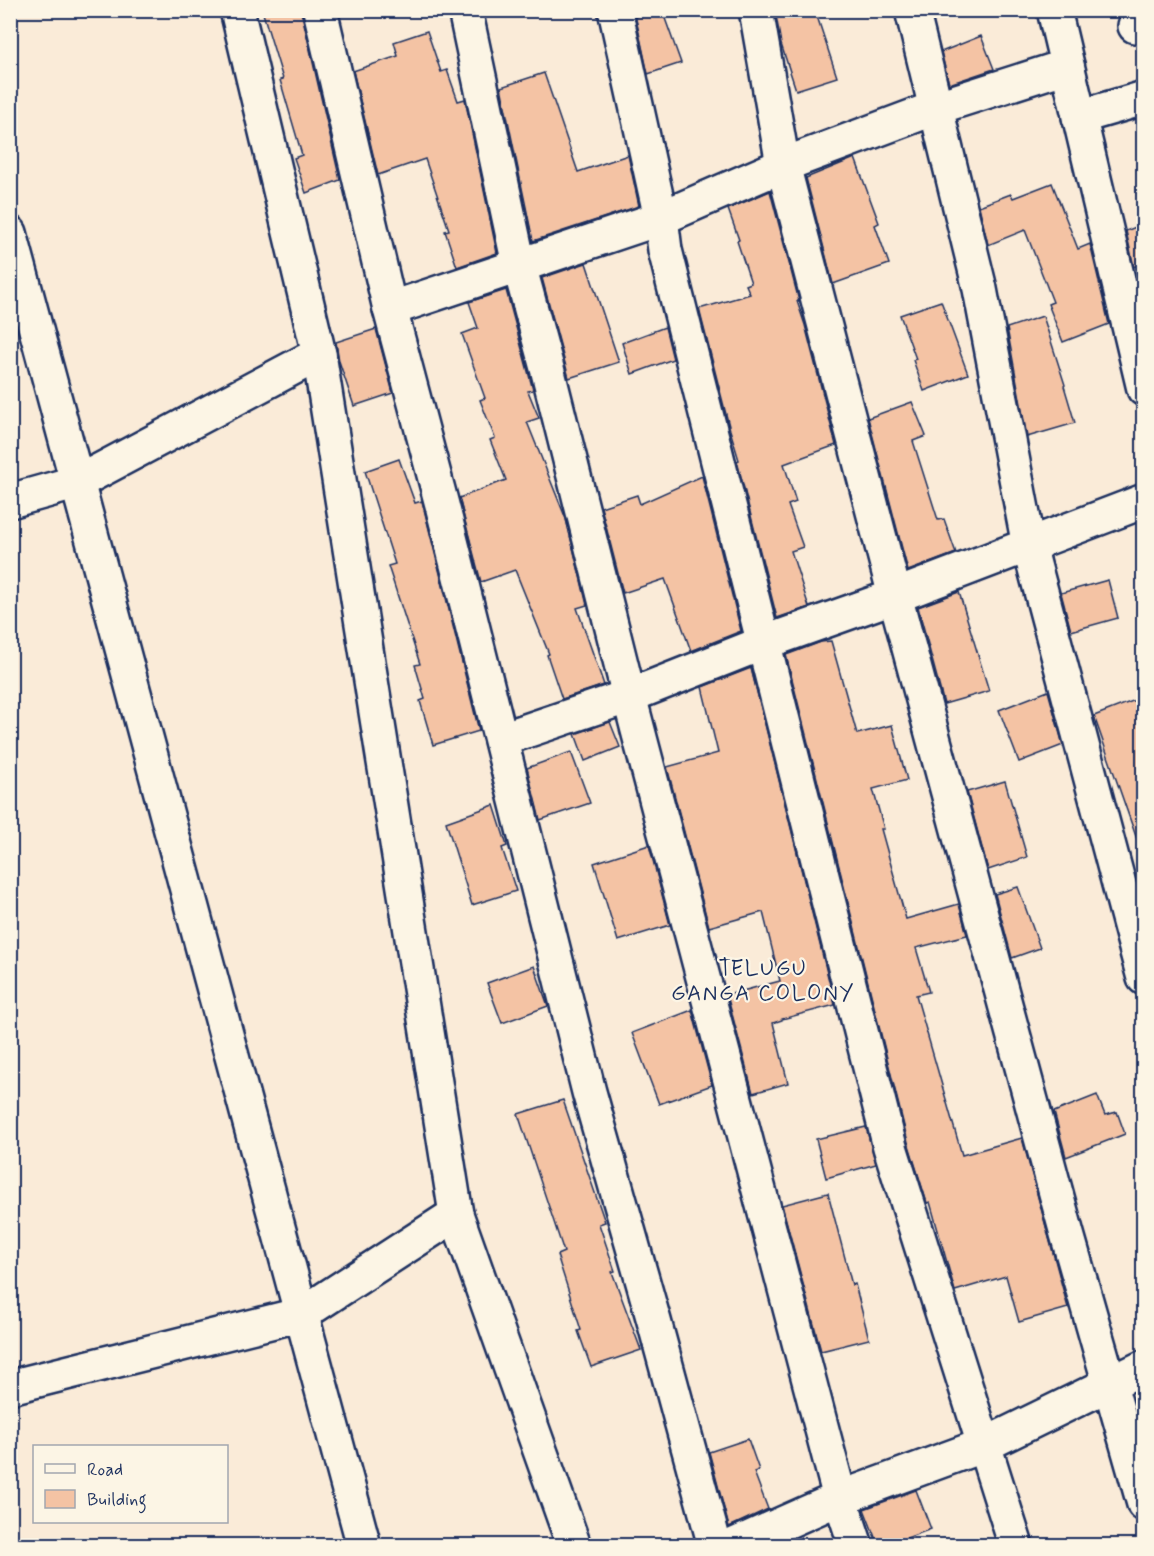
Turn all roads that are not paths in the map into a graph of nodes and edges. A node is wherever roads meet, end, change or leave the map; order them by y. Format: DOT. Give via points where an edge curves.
graph roads {
  1 [pos="237,10"];
  2 [pos="320,10"];
  3 [pos="465,10"];
  4 [pos="615,10"];
  5 [pos="756,10"];
  6 [pos="912,10"];
  7 [pos="1054,10"];
  8 [pos="1067,66"];
  9 [pos="1143,98"];
  10 [pos="935,108"];
  11 [pos="1079,117"];
  12 [pos="783,165"];
  13 [pos="661,218"];
  14 [pos="10,233"];
  15 [pos="519,265"];
  16 [pos="390,309"];
  17 [pos="319,354"];
  18 [pos="1143,389"];
  19 [pos="78,482"];
  20 [pos="10,501"];
  21 [pos="1143,501"];
  22 [pos="1029,546"];
  23 [pos="895,596"];
  24 [pos="763,643"];
  25 [pos="629,696"];
  26 [pos="502,739"];
  27 [pos="1143,978"];
  28 [pos="456,1214"];
  29 [pos="302,1314"];
  30 [pos="1143,1367"];
  31 [pos="1110,1385"];
  32 [pos="10,1387"];
  33 [pos="984,1445"];
  34 [pos="840,1498"];
  35 [pos="1143,1504"];
  36 [pos="364,1545"];
  37 [pos="574,1545"];
  38 [pos="715,1545"];
  39 [pos="732,1545"];
  40 [pos="856,1545"];
  41 [pos="1016,1545"];
  1 -- 17 [label="street"];
  2 -- 16 [label="street"];
  3 -- 15 [label="street"];
  4 -- 13 [label="street"];
  5 -- 12 [label="street"];
  6 -- 10 [label="street"];
  7 -- 8 [label="street"];
  8 -- 10 [label="street"];
  8 -- 11 [label="street"];
  9 -- 11 [label="street"];
  10 -- 12 [label="street"];
  10 -- 22 [label="street" via="980,289"];
  11 -- 18 [label="street"];
  12 -- 13 [label="street"];
  12 -- 23 [label="street"];
  13 -- 15 [label="street"];
  13 -- 24 [label="street" via="665,250"];
  14 -- 19 [label="street"];
  15 -- 16 [label="street"];
  15 -- 25 [label="street"];
  16 -- 26 [label="street"];
  17 -- 19 [label="street"];
  17 -- 28 [label="street"];
  19 -- 20 [label="street"];
  19 -- 29 [label="street"];
  21 -- 22 [label="street"];
  22 -- 23 [label="street"];
  22 -- 27 [label="street"];
  23 -- 24 [label="street"];
  23 -- 31 [label="street"];
  24 -- 25 [label="street"];
  24 -- 33 [label="street" via="890,1147"];
  25 -- 26 [label="street"];
  25 -- 34 [label="street"];
  26 -- 38 [label="street" via="589,1092"];
  28 -- 29 [label="street"];
  28 -- 37 [label="street"];
  29 -- 32 [label="street"];
  29 -- 36 [label="street"];
  30 -- 31 [label="street"];
  31 -- 33 [label="street"];
  31 -- 35 [label="street"];
  33 -- 34 [label="street"];
  33 -- 41 [label="street"];
  34 -- 39 [label="street"];
  34 -- 40 [label="street"];
}
